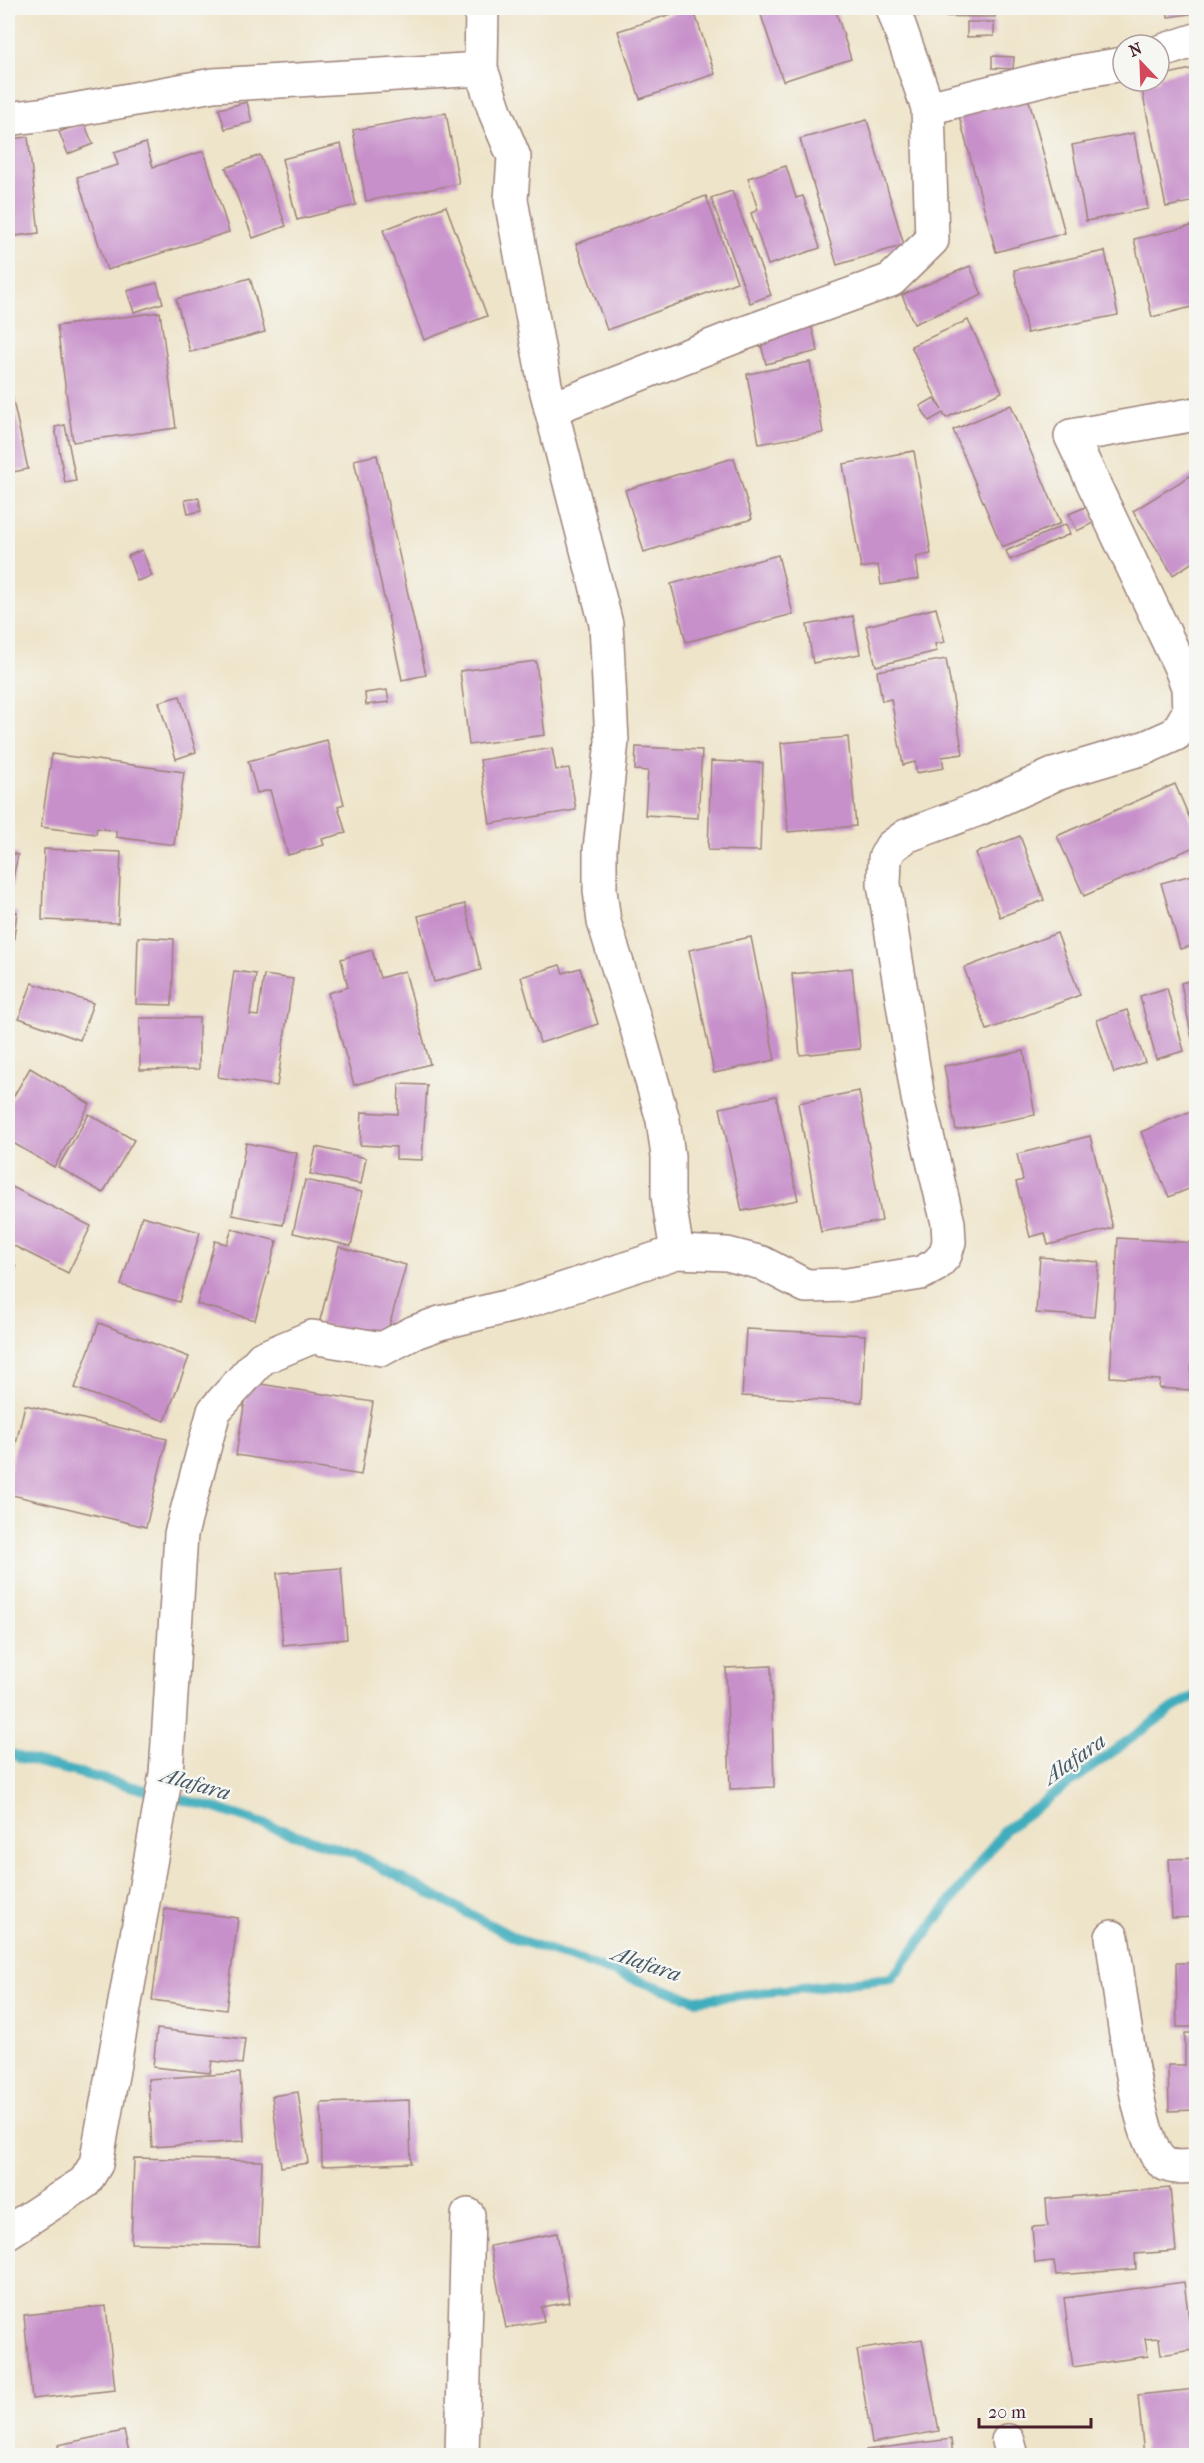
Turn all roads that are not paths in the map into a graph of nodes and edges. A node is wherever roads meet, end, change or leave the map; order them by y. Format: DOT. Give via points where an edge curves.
graph roads {
  1 [pos="482,8"];
  2 [pos="893,8"];
  3 [pos="1197,40"];
  4 [pos="1171,48"];
  5 [pos="1111,66"];
  6 [pos="481,69"];
  7 [pos="928,108"];
  8 [pos="8,119"];
  9 [pos="551,409"];
  10 [pos="1197,414"];
  11 [pos="677,1252"];
  12 [pos="1112,1936"];
  13 [pos="1197,2166"];
  14 [pos="468,2215"];
  15 [pos="8,2232"];
  16 [pos="462,2456"];
  1 -- 6 [label="street"];
  2 -- 7 [label="street"];
  3 -- 4 [label="street"];
  5 -- 7 [label="street"];
  6 -- 8 [label="street" via="213,85"];
  6 -- 9 [label="street" via="514,157 511,200"];
  7 -- 9 [label="street" via="932,240 891,280"];
  9 -- 11 [label="street" via="606,624 612,741 600,849 604,922 663,1120 668,1196"];
  10 -- 11 [label="street" via="1071,436 1180,666 1188,687 1189,712 1183,725 1176,734 1148,747 1053,775 906,836 885,858 884,884 918,1098 948,1223 945,1255 936,1266 921,1273 847,1285 806,1286 753,1261 727,1254"];
  11 -- 15 [label="street" via="518,1304 440,1323 382,1349 312,1337 262,1358 214,1411 181,1534 166,1774 96,2164 85,2182"];
  12 -- 13 [label="street" via="1146,2134 1161,2161 1171,2167"];
  14 -- 16 [label="street"];
}
